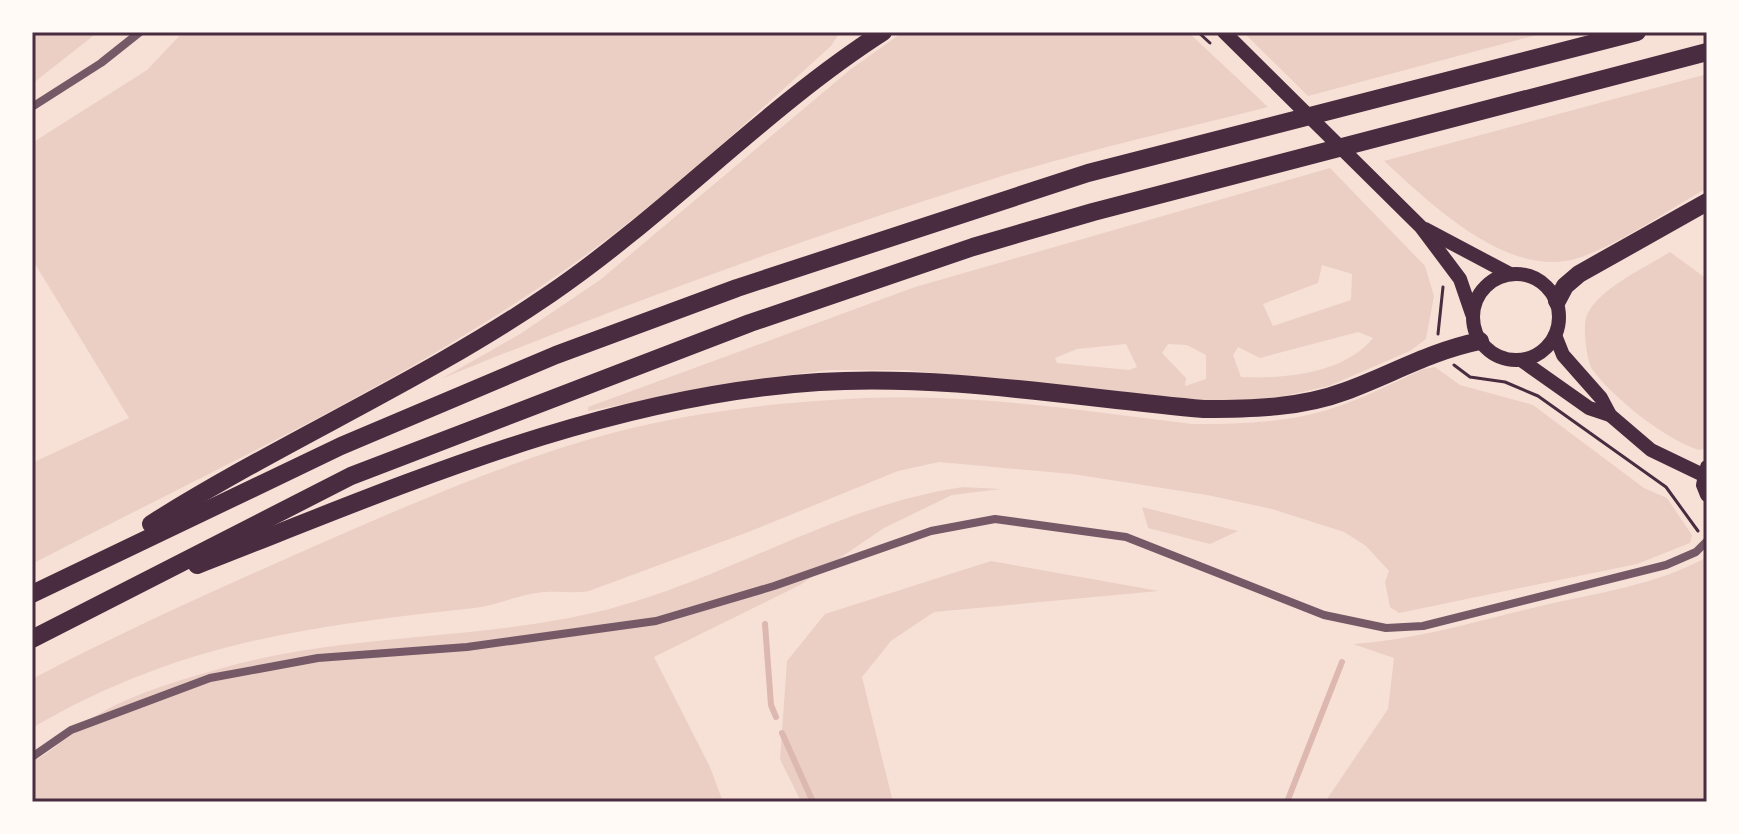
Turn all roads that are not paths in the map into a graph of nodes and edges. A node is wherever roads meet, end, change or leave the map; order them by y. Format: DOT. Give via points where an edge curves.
graph roads {
  1 [pos="140,32"];
  2 [pos="883,32"];
  3 [pos="1224,32"];
  4 [pos="1637,32"];
  5 [pos="1707,52"];
  6 [pos="32,107"];
  7 [pos="1707,202"];
  8 [pos="1421,227"];
  9 [pos="1510,274"];
  10 [pos="1557,301"];
  11 [pos="1472,314"];
  12 [pos="1555,335"];
  13 [pos="1480,341"];
  14 [pos="1521,360"];
  15 [pos="1610,415"];
  16 [pos="1705,471"];
  17 [pos="1707,495"];
  18 [pos="1707,541"];
  19 [pos="88,565"];
  20 [pos="32,594"];
  21 [pos="95,605"];
  22 [pos="32,639"];
  23 [pos="32,757"];
  1 -- 6 [label="street"];
  2 -- 19 [label="highway" via="811,84 627,240 549,295 484,338 204,491"];
  3 -- 8 [label="main road"];
  4 -- 19 [label="highway" via="1088,173 737,288 427,410"];
  5 -- 21 [label="highway" via="1093,212 750,323 351,476"];
  7 -- 10 [label="highway" via="1579,274"];
  8 -- 9 [label="main road"];
  8 -- 11 [label="main road" via="1460,279"];
  9 -- 10 [label="main road" via="1538,279"];
  9 -- 11 [label="main road" via="1484,287"];
  10 -- 12 [label="main road"];
  11 -- 13 [label="main road"];
  12 -- 14 [label="main road" via="1542,352"];
  12 -- 15 [label="main road" via="1563,355"];
  13 -- 14 [label="main road" via="1498,356"];
  13 -- 21 [label="highway" via="1444,349 1345,391 1251,409 891,381 822,381 690,397 547,434"];
  14 -- 15 [label="main road" via="1589,408"];
  15 -- 16 [label="main road" via="1651,450"];
  16 -- 17 [label="main road"];
  18 -- 23 [label="street" via="1666,565 1423,626 1386,628 1324,615 1126,537 995,519 931,531 656,621 467,647 318,658 210,678 71,730"];
  19 -- 20 [label="highway"];
  21 -- 22 [label="highway"];
}
